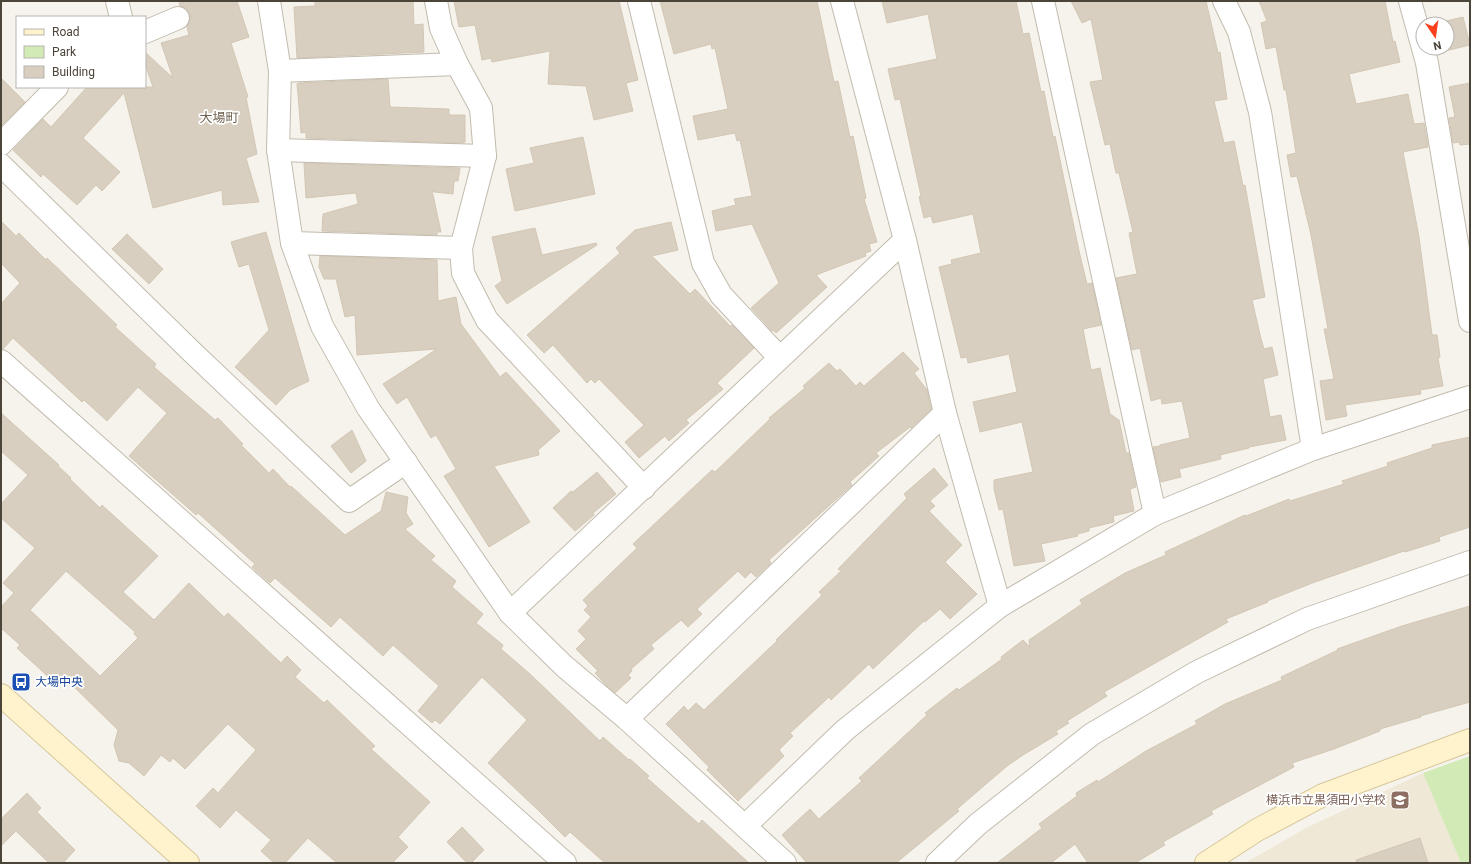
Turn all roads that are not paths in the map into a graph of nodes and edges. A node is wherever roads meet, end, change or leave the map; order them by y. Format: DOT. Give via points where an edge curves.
graph roads {
  1 [pos="117,1"];
  2 [pos="269,1"];
  3 [pos="436,1"];
  4 [pos="640,1"];
  5 [pos="842,1"];
  6 [pos="1043,1"];
  7 [pos="1224,1"];
  8 [pos="1410,1"];
  9 [pos="121,16"];
  10 [pos="178,18"];
  11 [pos="1415,19"];
  12 [pos="146,32"];
  13 [pos="1425,56"];
  14 [pos="458,64"];
  15 [pos="280,71"];
  16 [pos="56,88"];
  17 [pos="1,144"];
  18 [pos="278,150"];
  19 [pos="485,156"];
  20 [pos="1,165"];
  21 [pos="905,240"];
  22 [pos="292,243"];
  23 [pos="461,248"];
  24 [pos="1470,321"];
  25 [pos="779,357"];
  26 [pos="1,360"];
  27 [pos="1470,397"];
  28 [pos="945,413"];
  29 [pos="1313,449"];
  30 [pos="406,462"];
  31 [pos="644,488"];
  32 [pos="1155,514"];
  33 [pos="1470,562"];
  34 [pos="1000,606"];
  35 [pos="510,613"];
  36 [pos="1,695"];
  37 [pos="627,719"];
  38 [pos="1470,740"];
  39 [pos="746,826"];
  40 [pos="188,863"];
  41 [pos="565,863"];
  42 [pos="785,863"];
  43 [pos="937,863"];
  44 [pos="1206,863"];
  1 -- 9 [label="street"];
  2 -- 15 [label="street"];
  3 -- 14 [label="street" via="442,28"];
  4 -- 25 [label="street" via="703,263 721,295"];
  5 -- 21 [label="street"];
  6 -- 32 [label="street"];
  7 -- 29 [label="street" via="1239,32 1260,112"];
  8 -- 11 [label="street"];
  10 -- 12 [label="street"];
  13 -- 24 [label="street"];
  14 -- 15 [label="street"];
  14 -- 19 [label="street" via="481,108"];
  15 -- 18 [label="street"];
  16 -- 17 [label="street"];
  18 -- 19 [label="street"];
  18 -- 22 [label="street"];
  19 -- 23 [label="street"];
  20 -- 30 [label="street" via="185,346 349,501"];
  21 -- 25 [label="street"];
  21 -- 28 [label="street"];
  22 -- 23 [label="street"];
  22 -- 30 [label="street" via="322,326 368,408"];
  23 -- 31 [label="street" via="464,274 487,320"];
  25 -- 31 [label="street"];
  26 -- 41 [label="street"];
  27 -- 29 [label="street"];
  28 -- 34 [label="street"];
  28 -- 37 [label="street"];
  29 -- 32 [label="street"];
  30 -- 35 [label="street"];
  31 -- 35 [label="street"];
  32 -- 34 [label="street"];
  33 -- 43 [label="street" via="1307,619 1197,672 1092,734 978,824"];
  34 -- 39 [label="street" via="845,730"];
  35 -- 37 [label="street" via="564,666"];
  36 -- 40 [label="street"];
  37 -- 39 [label="street"];
  38 -- 44 [label="street" via="1323,795 1257,830"];
  39 -- 42 [label="street"];
}
